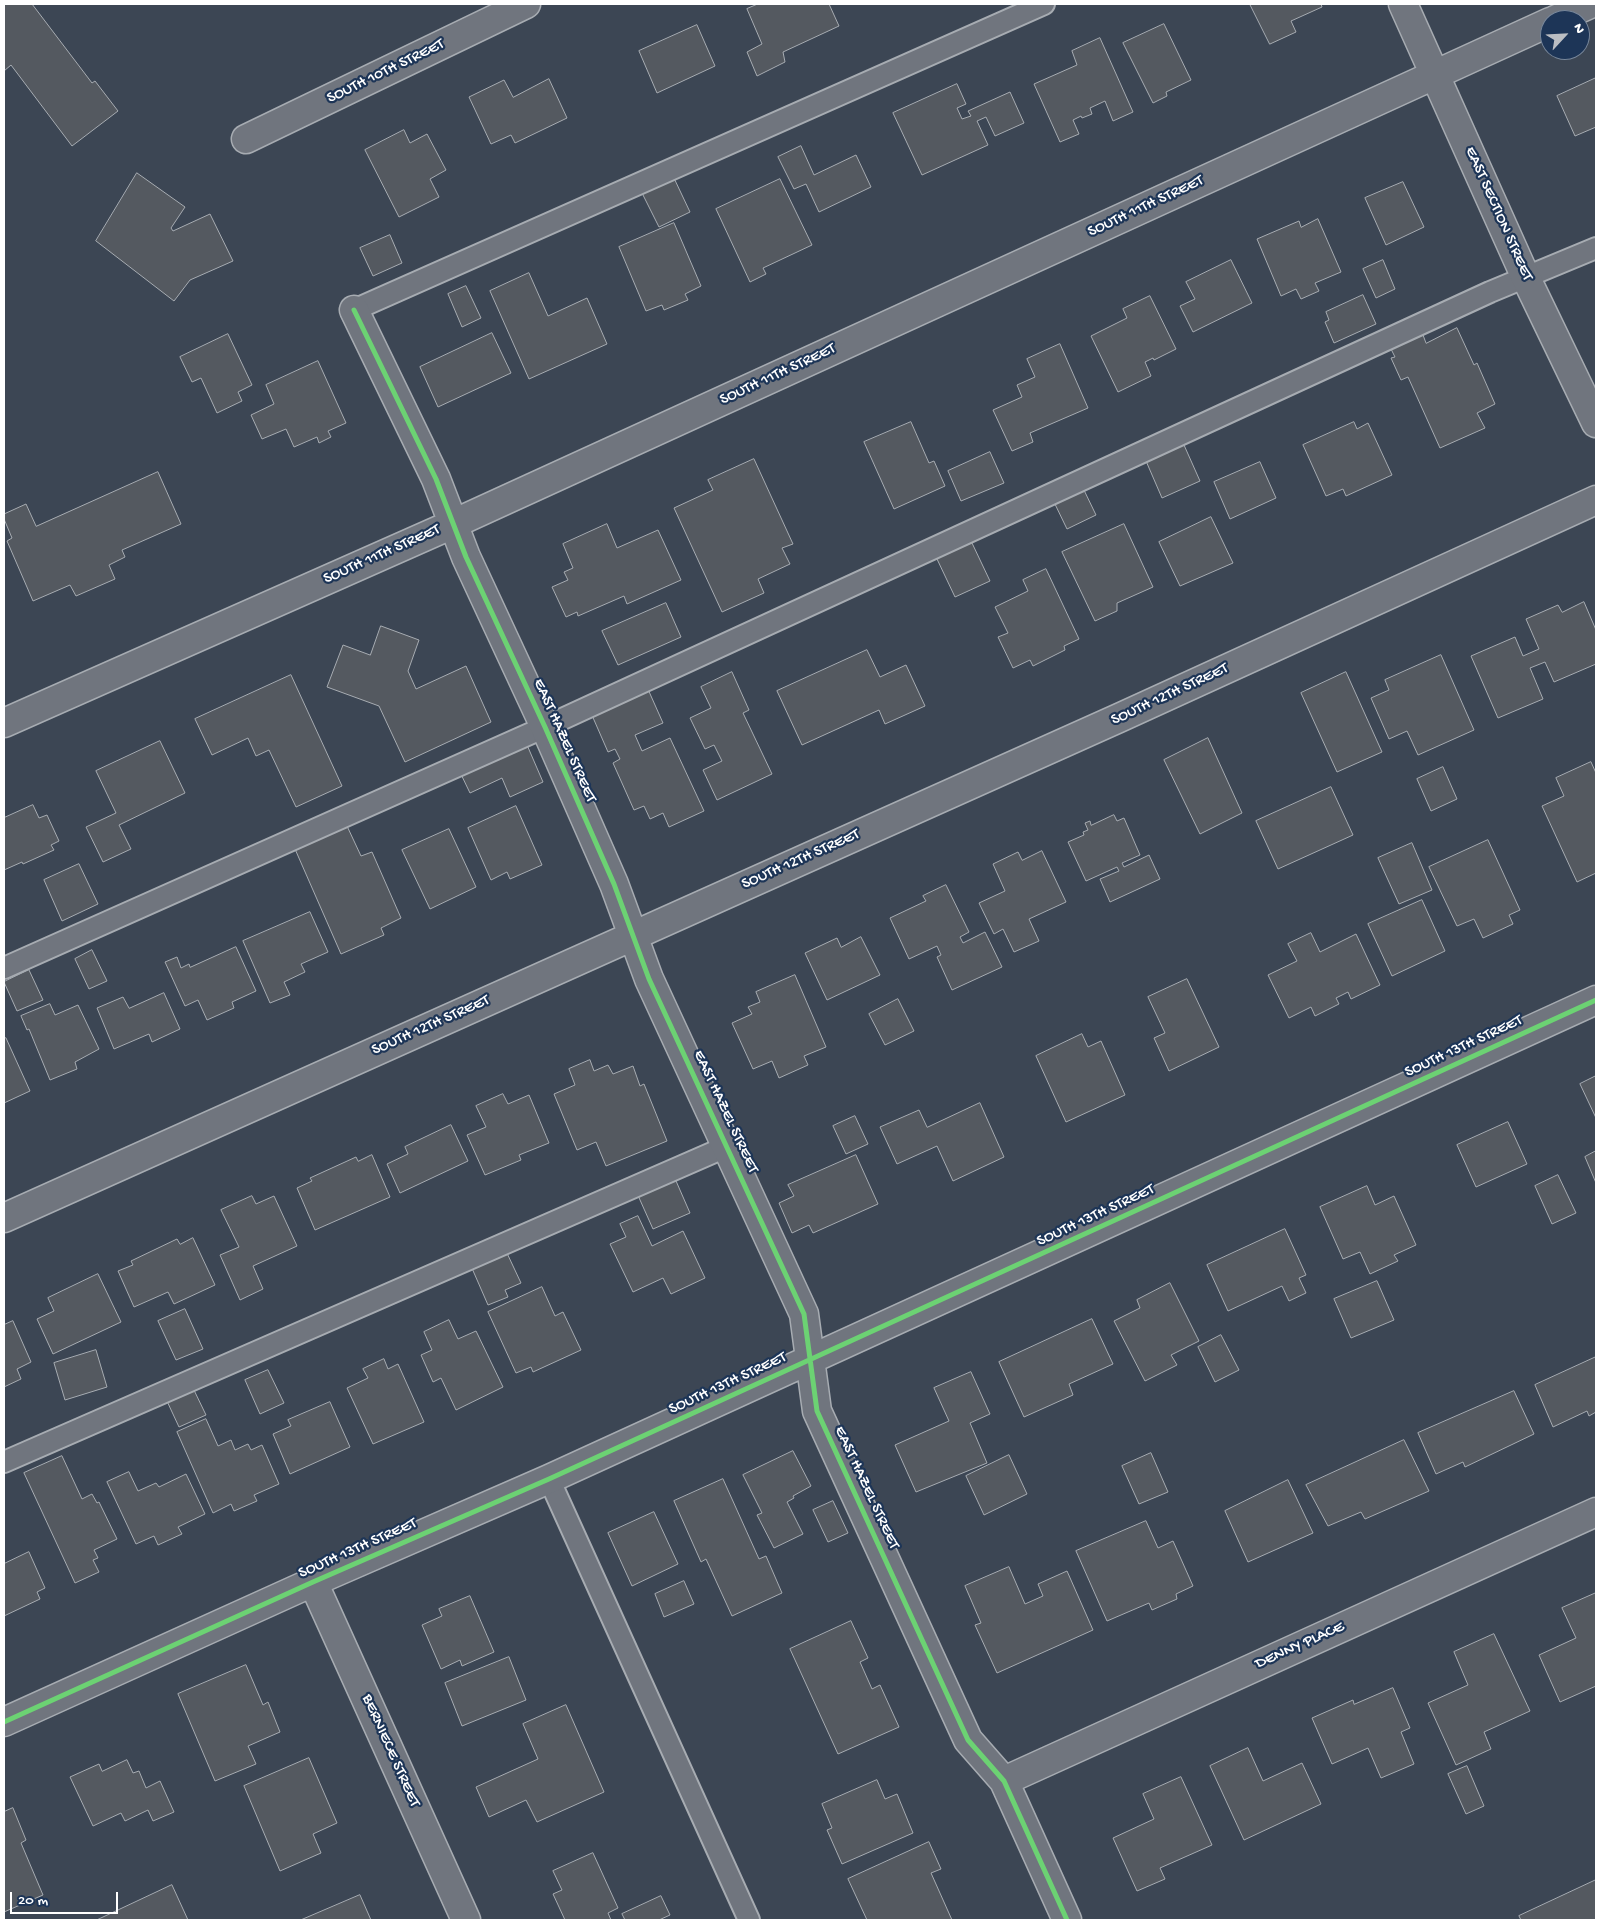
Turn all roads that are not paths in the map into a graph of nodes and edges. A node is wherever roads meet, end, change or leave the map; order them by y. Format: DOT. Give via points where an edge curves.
graph roads {
  1 [pos="526,4"];
  2 [pos="1044,4"];
  3 [pos="1403,4"];
  4 [pos="1590,4"];
  5 [pos="1577,10"];
  6 [pos="1540,27"];
  7 [pos="1436,75"];
  8 [pos="246,139"];
  9 [pos="1596,248"];
  10 [pos="1526,278"];
  11 [pos="354,310"];
  12 [pos="1596,422"];
  13 [pos="1596,500"];
  14 [pos="453,524"];
  15 [pos="4,723"];
  16 [pos="545,728"];
  17 [pos="632,935"];
  18 [pos="4,968"];
  19 [pos="1596,1000"];
  20 [pos="728,1146"];
  21 [pos="4,1218"];
  22 [pos="811,1359"];
  23 [pos="4,1462"];
  24 [pos="549,1479"];
  25 [pos="1596,1512"];
  26 [pos="314,1582"];
  27 [pos="4,1722"];
  28 [pos="1004,1781"];
  29 [pos="466,1920"];
  30 [pos="749,1920"];
  31 [pos="1067,1920"];
  1 -- 8 [label="street, SOUTH 10TH STREET"];
  2 -- 11 [label="lane"];
  3 -- 7 [label="street, EAST SECTION STREET"];
  4 -- 5 [label="street"];
  6 -- 7 [label="street, SOUTH 11TH STREET"];
  7 -- 10 [label="street, EAST SECTION STREET"];
  7 -- 14 [label="street, SOUTH 11TH STREET"];
  9 -- 10 [label="lane"];
  10 -- 12 [label="street, EAST SECTION STREET"];
  10 -- 16 [label="lane"];
  11 -- 14 [label="street, EAST HAZEL STREET" via="436,479"];
  13 -- 17 [label="street, SOUTH 12TH STREET" via="1119,718"];
  14 -- 15 [label="street, SOUTH 11TH STREET"];
  14 -- 16 [label="street, EAST HAZEL STREET"];
  16 -- 17 [label="street, EAST HAZEL STREET" via="614,884"];
  16 -- 18 [label="lane"];
  17 -- 20 [label="street, EAST HAZEL STREET" via="649,979"];
  17 -- 21 [label="street, SOUTH 12TH STREET"];
  19 -- 22 [label="street, SOUTH 13TH STREET"];
  20 -- 22 [label="street, EAST HAZEL STREET" via="804,1314"];
  20 -- 23 [label="lane"];
  22 -- 24 [label="street, SOUTH 13TH STREET"];
  22 -- 28 [label="street, EAST HAZEL STREET" via="817,1411 968,1740"];
  24 -- 26 [label="street, SOUTH 13TH STREET"];
  24 -- 30 [label="lane"];
  25 -- 28 [label="street, DENNY PLACE"];
  26 -- 27 [label="street, SOUTH 13TH STREET"];
  26 -- 29 [label="street, BERNIECE STREET"];
  28 -- 31 [label="street, EAST HAZEL STREET"];
}
